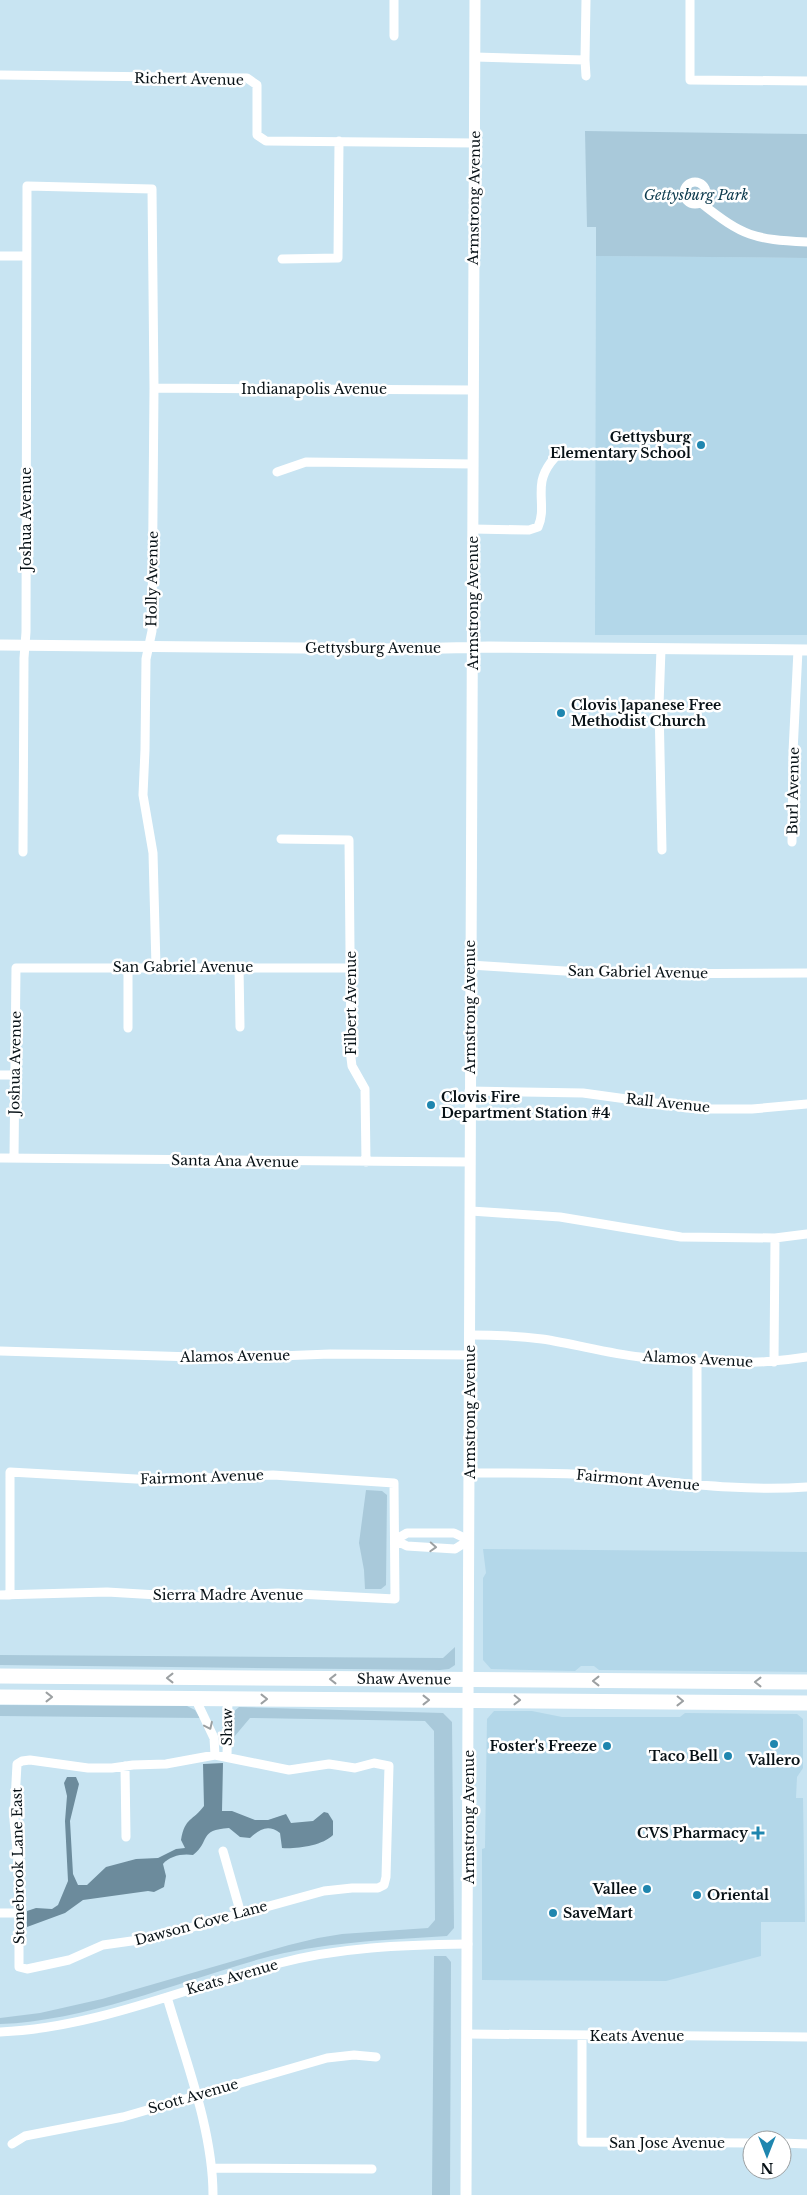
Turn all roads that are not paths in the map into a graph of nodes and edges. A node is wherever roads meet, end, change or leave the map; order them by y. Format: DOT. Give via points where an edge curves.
graph roads {
  1 [pos="394,0"];
  2 [pos="475,0"];
  3 [pos="586,0"];
  4 [pos="690,0"];
  5 [pos="394,36"];
  6 [pos="475,58"];
  7 [pos="585,60"];
  8 [pos="0,76"];
  9 [pos="586,76"];
  10 [pos="807,81"];
  11 [pos="339,141"];
  12 [pos="475,143"];
  13 [pos="27,186"];
  14 [pos="700,203"];
  15 [pos="807,242"];
  16 [pos="0,256"];
  17 [pos="26,256"];
  18 [pos="282,260"];
  19 [pos="154,388"];
  20 [pos="473,390"];
  21 [pos="563,449"];
  22 [pos="473,464"];
  23 [pos="277,472"];
  24 [pos="473,529"];
  25 [pos="0,644"];
  26 [pos="25,645"];
  27 [pos="149,645"];
  28 [pos="473,648"];
  29 [pos="661,650"];
  30 [pos="802,650"];
  31 [pos="281,839"];
  32 [pos="792,842"];
  33 [pos="662,850"];
  34 [pos="23,852"];
  35 [pos="470,965"];
  36 [pos="156,967"];
  37 [pos="239,967"];
  38 [pos="16,968"];
  39 [pos="128,968"];
  40 [pos="350,968"];
  41 [pos="807,973"];
  42 [pos="240,1027"];
  43 [pos="128,1028"];
  44 [pos="0,1075"];
  45 [pos="15,1075"];
  46 [pos="470,1092"];
  47 [pos="807,1104"];
  48 [pos="0,1158"];
  49 [pos="14,1158"];
  50 [pos="366,1162"];
  51 [pos="470,1162"];
  52 [pos="471,1211"];
  53 [pos="807,1234"];
  54 [pos="774,1238"];
  55 [pos="470,1335"];
  56 [pos="0,1351"];
  57 [pos="470,1355"];
  58 [pos="807,1357"];
  59 [pos="697,1362"];
  60 [pos="774,1362"];
  61 [pos="469,1473"];
  62 [pos="697,1486"];
  63 [pos="807,1487"];
  64 [pos="395,1540"];
  65 [pos="469,1540"];
  66 [pos="5,1595"];
  67 [pos="0,1676"];
  68 [pos="83,1677"];
  69 [pos="469,1680"];
  70 [pos="807,1682"];
  71 [pos="0,1686"];
  72 [pos="0,1696"];
  73 [pos="195,1698"];
  74 [pos="228,1699"];
  75 [pos="468,1699"];
  76 [pos="807,1702"];
  77 [pos="215,1755"];
  78 [pos="227,1756"];
  79 [pos="125,1766"];
  80 [pos="126,1837"];
  81 [pos="223,1851"];
  82 [pos="0,1913"];
  83 [pos="19,1913"];
  84 [pos="241,1914"];
  85 [pos="468,1944"];
  86 [pos="19,1967"];
  87 [pos="167,1997"];
  88 [pos="0,2032"];
  89 [pos="467,2034"];
  90 [pos="582,2036"];
  91 [pos="807,2037"];
  92 [pos="376,2057"];
  93 [pos="195,2096"];
  94 [pos="742,2143"];
  95 [pos="792,2143"];
  96 [pos="12,2144"];
  97 [pos="807,2144"];
  98 [pos="213,2168"];
  99 [pos="372,2169"];
  100 [pos="213,2195"];
  101 [pos="466,2195"];
  1 -- 5 [label="street"];
  2 -- 6 [label="street, Armstrong Avenue"];
  3 -- 7 [label="street"];
  4 -- 10 [label="street" via="690,80"];
  6 -- 7 [label="street"];
  6 -- 12 [label="street, Armstrong Avenue"];
  7 -- 9 [label="street"];
  8 -- 11 [label="street, Richert Avenue" via="247,78 257,85 258,135 266,141"];
  11 -- 12 [label="street, Richert Avenue"];
  11 -- 18 [label="street" via="338,258"];
  12 -- 20 [label="street, Armstrong Avenue"];
  13 -- 17 [label="street, Joshua Avenue"];
  13 -- 19 [label="street, Holly Avenue" via="152,189"];
  14 -- 15 [label="street" via="748,235"];
  16 -- 17 [label="street"];
  17 -- 26 [label="street, Joshua Avenue"];
  19 -- 20 [label="street, Indianapolis Avenue"];
  19 -- 27 [label="street, Holly Avenue" via="152,631"];
  20 -- 22 [label="street, Armstrong Avenue"];
  21 -- 24 [label="street" via="549,464 542,481 542,519 538,528"];
  22 -- 23 [label="street" via="306,462"];
  22 -- 24 [label="street, Armstrong Avenue"];
  24 -- 28 [label="street, Armstrong Avenue"];
  25 -- 26 [label="street, Gettysburg Avenue"];
  26 -- 27 [label="street, Gettysburg Avenue"];
  26 -- 34 [label="street, Joshua Avenue"];
  27 -- 28 [label="street, Gettysburg Avenue"];
  27 -- 36 [label="street, Holly Avenue" via="142,795 154,853"];
  28 -- 29 [label="street, Gettysburg Avenue"];
  28 -- 35 [label="street, Armstrong Avenue"];
  29 -- 30 [label="street, Gettysburg Avenue"];
  29 -- 33 [label="street"];
  30 -- 32 [label="street, Burl Avenue" via="793,752"];
  31 -- 40 [label="street, Filbert Avenue" via="349,840"];
  35 -- 41 [label="street, San Gabriel Avenue" via="613,974"];
  35 -- 46 [label="street, Armstrong Avenue"];
  36 -- 37 [label="street, San Gabriel Avenue"];
  36 -- 39 [label="street, San Gabriel Avenue"];
  37 -- 40 [label="street, San Gabriel Avenue"];
  37 -- 42 [label="street"];
  38 -- 39 [label="street, San Gabriel Avenue"];
  38 -- 45 [label="street, Joshua Avenue"];
  39 -- 43 [label="street"];
  40 -- 50 [label="street, Filbert Avenue" via="351,1058 365,1089"];
  44 -- 45 [label="street"];
  45 -- 49 [label="street, Joshua Avenue"];
  46 -- 47 [label="street, Rall Avenue" via="583,1093 700,1108 752,1109"];
  46 -- 51 [label="street, Armstrong Avenue"];
  48 -- 49 [label="street, Santa Ana Avenue"];
  49 -- 50 [label="street, Santa Ana Avenue"];
  50 -- 51 [label="street, Santa Ana Avenue"];
  51 -- 52 [label="street, Armstrong Avenue"];
  52 -- 54 [label="street" via="560,1217 681,1237"];
  52 -- 55 [label="street, Armstrong Avenue"];
  53 -- 54 [label="street"];
  54 -- 60 [label="street"];
  55 -- 57 [label="street, Armstrong Avenue"];
  55 -- 59 [label="street, Alamos Avenue" via="509,1335 638,1357"];
  56 -- 57 [label="street, Alamos Avenue" via="226,1358 330,1354"];
  57 -- 61 [label="street, Armstrong Avenue"];
  58 -- 60 [label="street, Alamos Avenue"];
  59 -- 60 [label="street, Alamos Avenue"];
  59 -- 62 [label="street"];
  61 -- 62 [label="street, Fairmont Avenue" via="599,1475"];
  61 -- 65 [label="street, Armstrong Avenue"];
  62 -- 63 [label="street, Fairmont Avenue"];
  64 -- 65 [label="street" via="407,1533 454,1533"];
  64 -- 65 [label="street, one-way" via="407,1546 455,1549"];
  64 -- 66 [label="street, Sierra Madre Avenue" via="395,1599 278,1593 192,1597 107,1592"];
  64 -- 66 [label="street, Fairmont Avenue" via="394,1483 273,1475 154,1480 10,1472"];
  65 -- 69 [label="street, Armstrong Avenue"];
  67 -- 68 [label="main road, Shaw Avenue"];
  69 -- 68 [label="main road, Shaw Avenue, one-way"];
  68 -- 71 [label="main road" via="40,1685"];
  70 -- 69 [label="main road, Shaw Avenue, one-way"];
  69 -- 75 [label="street, Armstrong Avenue"];
  72 -- 73 [label="main road, Shaw Avenue, one-way"];
  73 -- 74 [label="main road, Shaw Avenue"];
  73 -- 77 [label="street, Shaw, one-way" via="214,1738"];
  74 -- 75 [label="main road, Shaw Avenue, one-way"];
  74 -- 78 [label="street, Shaw"];
  75 -- 76 [label="main road, Shaw Avenue, one-way"];
  75 -- 85 [label="street, Armstrong Avenue"];
  77 -- 78 [label="street"];
  77 -- 79 [label="street" via="166,1764"];
  78 -- 84 [label="street, Dawson Cove Lane" via="289,1770 328,1764 355,1768 374,1763 389,1766 384,1885 324,1891"];
  79 -- 80 [label="street"];
  79 -- 83 [label="street, Stonebrook Lane East" via="88,1768 30,1760 17,1764 14,1820"];
  81 -- 84 [label="street"];
  82 -- 83 [label="street"];
  83 -- 86 [label="street, Stonebrook Lane East"];
  84 -- 86 [label="street, Dawson Cove Lane" via="153,1938 103,1945 69,1960 27,1969"];
  85 -- 87 [label="street, Keats Avenue" via="395,1945 342,1951 277,1964"];
  85 -- 89 [label="street, Armstrong Avenue"];
  87 -- 88 [label="street, Keats Avenue" via="58,2025"];
  87 -- 93 [label="street"];
  89 -- 90 [label="street, Keats Avenue"];
  89 -- 101 [label="street, Armstrong Avenue"];
  90 -- 91 [label="street, Keats Avenue"];
  90 -- 94 [label="street, San Jose Avenue" via="582,2142"];
  92 -- 93 [label="street, Scott Avenue" via="328,2058"];
  93 -- 96 [label="street, Scott Avenue" via="123,2117 25,2136"];
  93 -- 98 [label="street"];
  95 -- 97 [label="street"];
  98 -- 99 [label="street"];
  98 -- 100 [label="street"];
}
